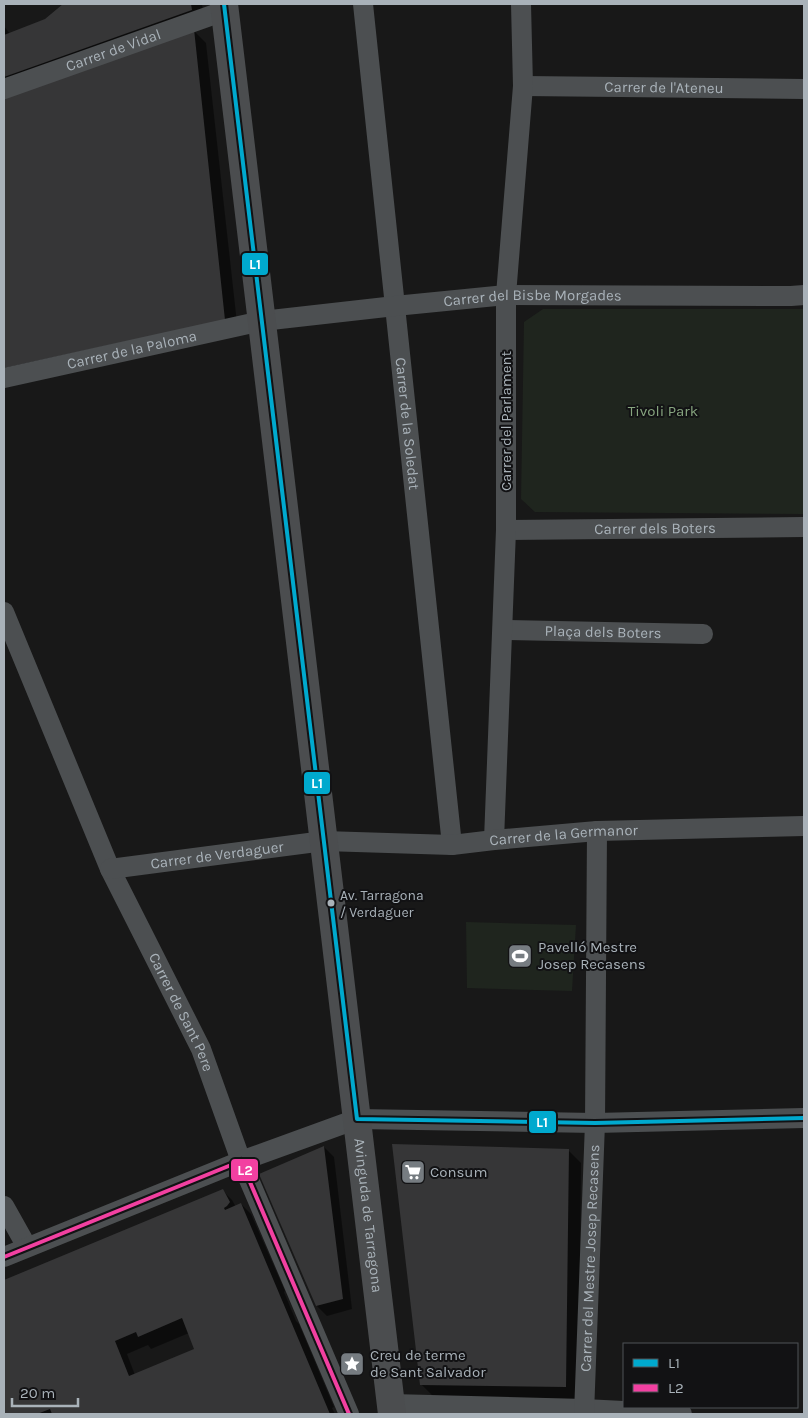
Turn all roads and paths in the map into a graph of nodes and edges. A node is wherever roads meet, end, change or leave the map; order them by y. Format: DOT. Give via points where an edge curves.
graph roads {
  1 [pos="363,4"];
  2 [pos="521,4"];
  3 [pos="224,7"];
  4 [pos="523,86"];
  5 [pos="4,89"];
  6 [pos="804,89"];
  7 [pos="506,295"];
  8 [pos="804,295"];
  9 [pos="395,306"];
  10 [pos="262,321"];
  11 [pos="4,378"];
  12 [pos="804,527"];
  13 [pos="506,530"];
  14 [pos="5,620"];
  15 [pos="503,630"];
  16 [pos="703,634"];
  17 [pos="804,826"];
  18 [pos="597,831"];
  19 [pos="494,840"];
  20 [pos="324,841"];
  21 [pos="452,845"];
  22 [pos="110,869"];
  23 [pos="804,1118"];
  24 [pos="357,1119"];
  25 [pos="595,1123"];
  26 [pos="240,1161"];
  27 [pos="4,1206"];
  28 [pos="27,1247"];
  29 [pos="4,1257"];
  30 [pos="391,1409"];
  31 [pos="584,1411"];
  32 [pos="349,1414"];
  33 [pos="682,1414"];
  1 -- 9 [label="street, Carrer de la Soledat"];
  2 -- 4 [label="street, Carrer del Parlament"];
  3 -- 5 [label="street, Carrer de Vidal"];
  3 -- 10 [label="street, Avinguda de Tarragona"];
  4 -- 6 [label="street, Carrer de l'Ateneu"];
  4 -- 7 [label="street, Carrer del Parlament"];
  7 -- 8 [label="street, Carrer del Bisbe Morgades"];
  7 -- 9 [label="street, Carrer del Bisbe Morgades"];
  7 -- 13 [label="street, Carrer del Parlament"];
  9 -- 10 [label="street, Carrer del Bisbe Morgades"];
  9 -- 21 [label="street, Carrer de la Soledat"];
  10 -- 11 [label="street, Carrer de la Paloma"];
  10 -- 20 [label="street, Avinguda de Tarragona"];
  12 -- 13 [label="street, Carrer dels Boters"];
  13 -- 15 [label="street, Carrer del Parlament"];
  14 -- 22 [label="street, Carrer de Sant Pere"];
  15 -- 16 [label="street, Plaça dels Boters"];
  15 -- 19 [label="street, Carrer del Parlament"];
  17 -- 18 [label="street, Carrer de la Germanor"];
  18 -- 19 [label="street, Carrer de la Germanor"];
  18 -- 25 [label="street, Carrer del Mestre Josep Recasens"];
  19 -- 21 [label="street, Carrer de la Germanor"];
  20 -- 21 [label="street, Carrer de la Germanor"];
  20 -- 22 [label="street, Carrer de Verdaguer"];
  20 -- 24 [label="street, Avinguda de Tarragona"];
  22 -- 26 [label="street, Carrer de Sant Pere" via="201,1049"];
  23 -- 25 [label="street"];
  24 -- 25 [label="street"];
  24 -- 26 [label="street"];
  24 -- 30 [label="street, Avinguda de Tarragona"];
  25 -- 31 [label="street, Carrer del Mestre Josep Recasens"];
  26 -- 28 [label="street"];
  26 -- 32 [label="street, Carrer de Sant Pere"];
  27 -- 28 [label="street"];
  28 -- 29 [label="street"];
  30 -- 31 [label="street"];
  31 -- 33 [label="street"];
}
